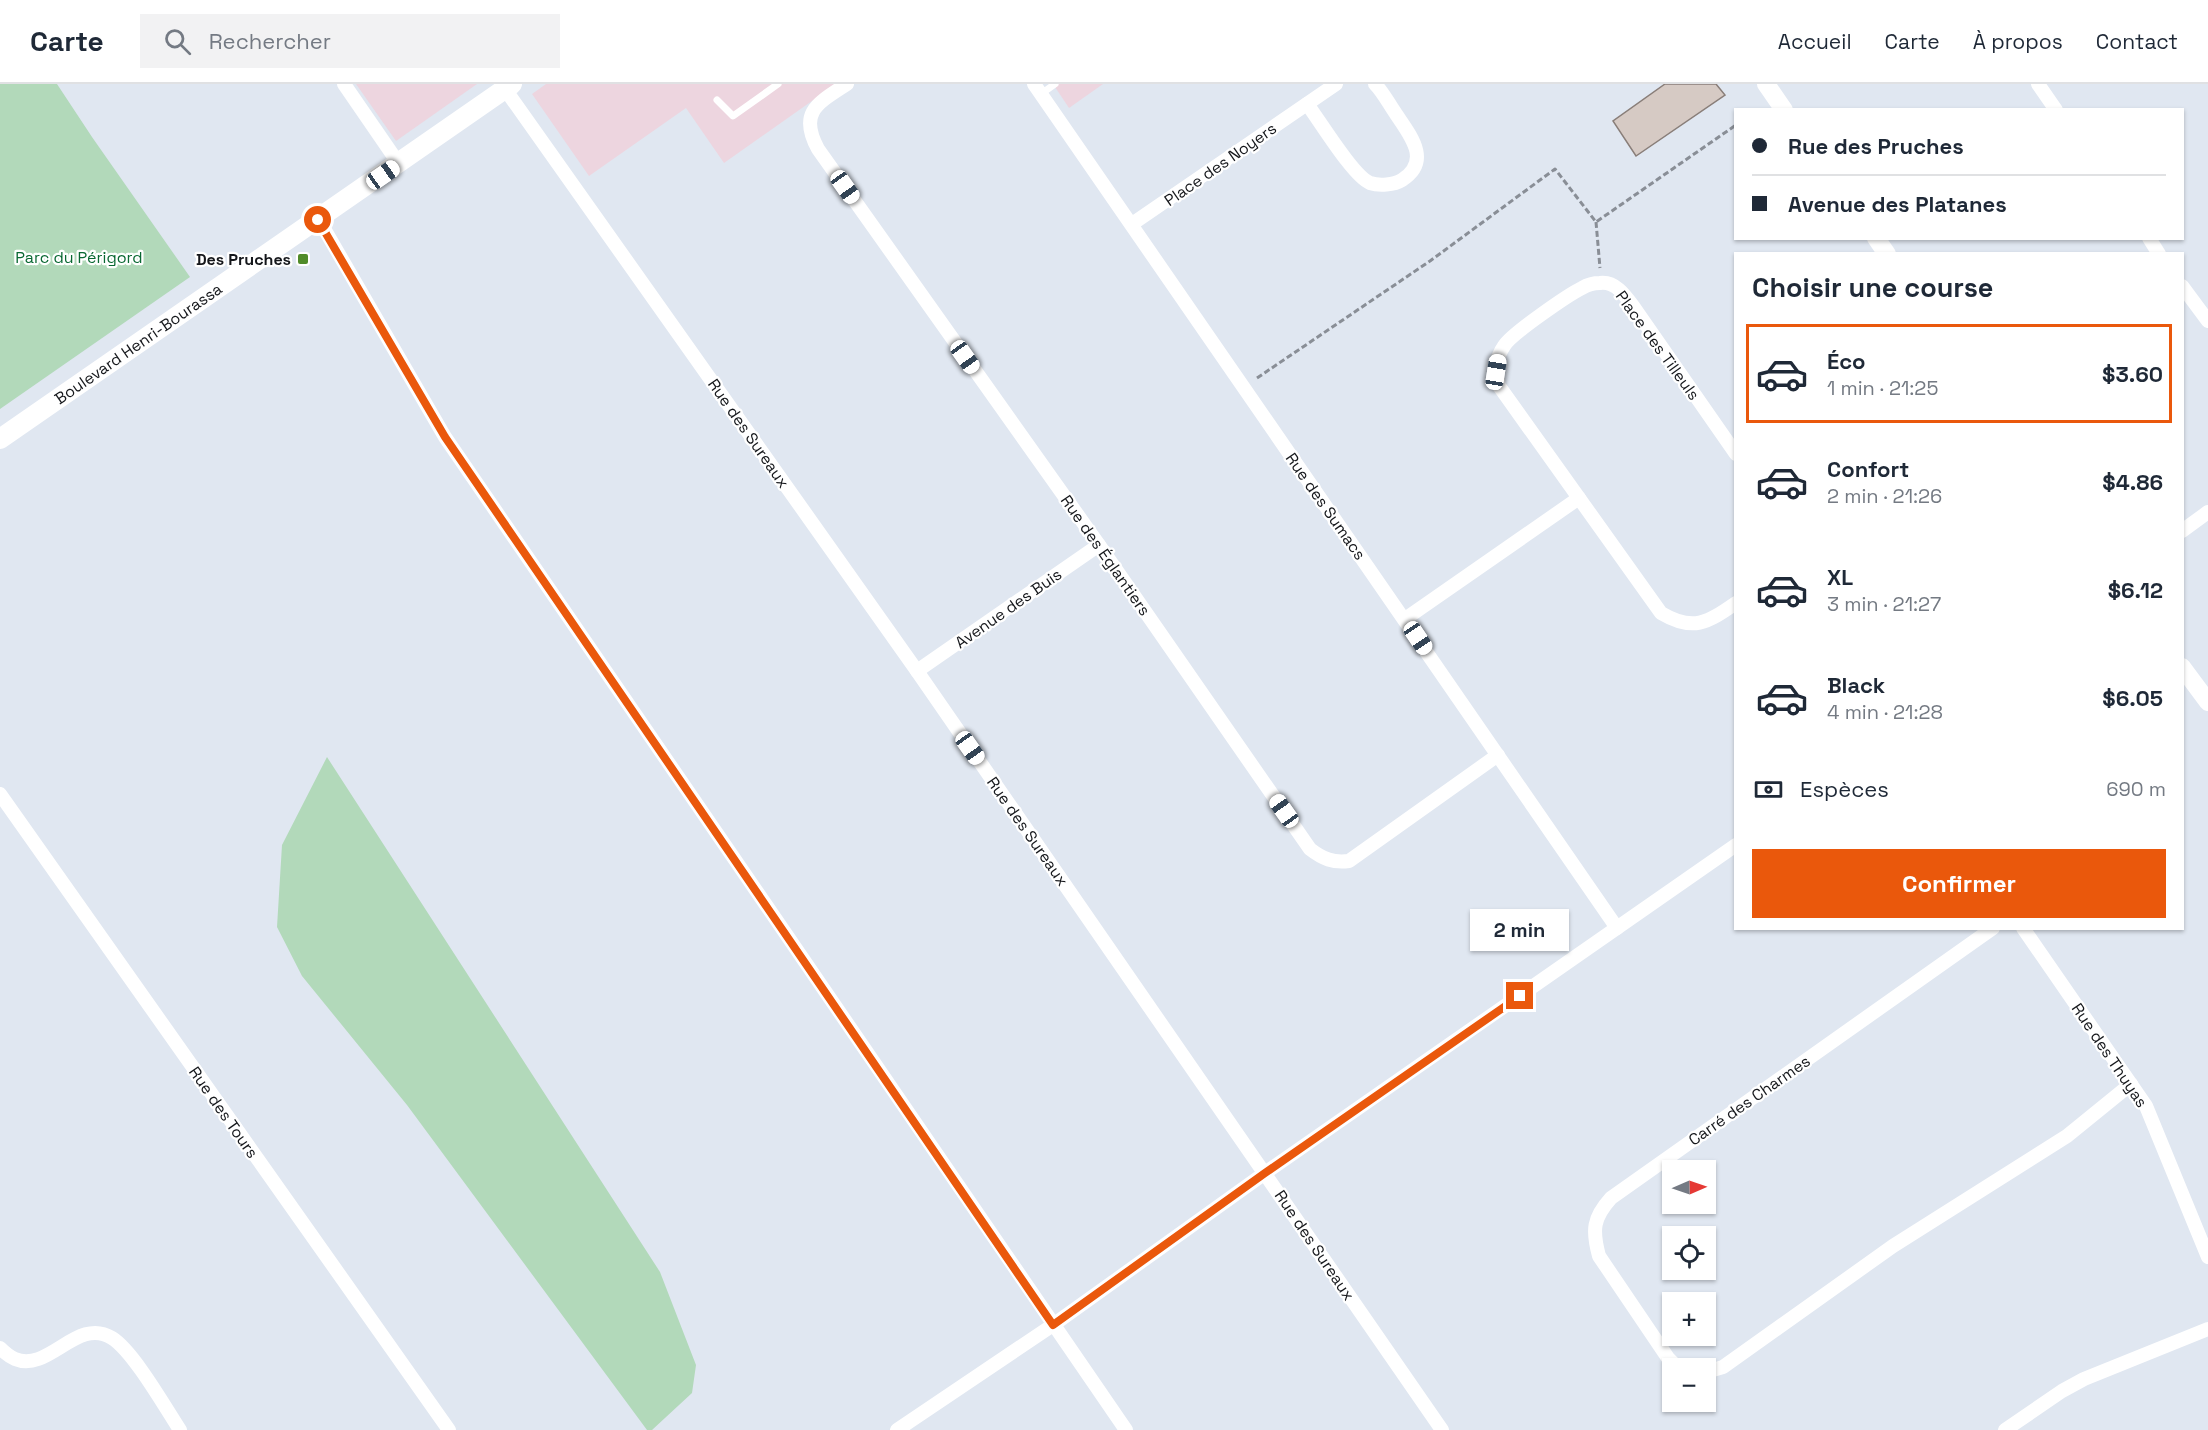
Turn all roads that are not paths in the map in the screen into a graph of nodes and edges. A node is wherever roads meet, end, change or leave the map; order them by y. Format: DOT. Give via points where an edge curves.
graph roads {
  1 [pos="344,84"];
  2 [pos="778,84"];
  3 [pos="848,84"];
  4 [pos="1054,84"];
  5 [pos="1336,84"];
  6 [pos="1374,84"];
  7 [pos="1766,84"];
  8 [pos="2038,84"];
  9 [pos="509,86"];
  10 [pos="1038,89"];
  11 [pos="717,100"];
  12 [pos="1307,104"];
  13 [pos="1783,108"];
  14 [pos="2055,108"];
  15 [pos="399,164"];
  16 [pos="318,220"];
  17 [pos="1132,224"];
  18 [pos="2184,289"];
  19 [pos="2208,321"];
  20 [pos="0,439"];
  21 [pos="1734,451"];
  22 [pos="1579,498"];
  23 [pos="2208,512"];
  24 [pos="2184,530"];
  25 [pos="1099,545"];
  26 [pos="1734,604"];
  27 [pos="1404,619"];
  28 [pos="2184,670"];
  29 [pos="917,671"];
  30 [pos="2208,702"];
  31 [pos="1498,755"];
  32 [pos="0,794"];
  33 [pos="1734,847"];
  34 [pos="1617,928"];
  35 [pos="1990,930"];
  36 [pos="2025,930"];
  37 [pos="2131,1083"];
  38 [pos="1265,1173"];
  39 [pos="2208,1257"];
  40 [pos="1053,1325"];
  41 [pos="2208,1329"];
  42 [pos="0,1348"];
  43 [pos="1667,1358"];
  44 [pos="1716,1369"];
  45 [pos="180,1430"];
  46 [pos="449,1430"];
  47 [pos="897,1430"];
  48 [pos="1126,1430"];
  49 [pos="1442,1430"];
  50 [pos="2005,1430"];
  1 -- 15 [label="street"];
  2 -- 11 [label="lane" via="733,116"];
  3 -- 25 [label="street, Rue des Églantiers" via="815,107 808,122 811,137"];
  4 -- 10 [label="lane"];
  5 -- 12 [label="street, Place des Noyers"];
  6 -- 12 [label="street" via="1413,140 1418,156 1413,171 1400,182 1370,183 1357,173"];
  7 -- 13 [label="street"];
  8 -- 14 [label="street"];
  9 -- 15 [label="main road, Boulevard Henri-Bourassa"];
  9 -- 29 [label="street, Rue des Sureaux"];
  10 -- 17 [label="street, Rue des Sumacs"];
  12 -- 17 [label="street, Place des Noyers"];
  15 -- 16 [label="main road, Boulevard Henri-Bourassa"];
  16 -- 20 [label="main road, Boulevard Henri-Bourassa"];
  16 -- 40 [label="street" via="445,437"];
  17 -- 27 [label="street, Rue des Sumacs"];
  18 -- 19 [label="street"];
  21 -- 22 [label="street, Place des Tilleuls" via="1623,293 1601,282 1583,287 1509,338 1498,358 1496,372 1499,386"];
  22 -- 26 [label="street, Place des Tilleuls" via="1661,612 1687,624 1718,616"];
  22 -- 27 [label="street"];
  23 -- 24 [label="street"];
  25 -- 29 [label="street, Avenue des Buis"];
  25 -- 31 [label="street, Rue des Églantiers" via="1310,849 1323,859 1349,861"];
  27 -- 31 [label="street, Rue des Sumacs"];
  28 -- 30 [label="street"];
  29 -- 38 [label="street, Rue des Sureaux"];
  31 -- 34 [label="street, Rue des Sumacs"];
  32 -- 46 [label="street, Rue des Tours"];
  33 -- 34 [label="street"];
  34 -- 38 [label="street"];
  35 -- 43 [label="street, Carré des Charmes" via="1600,1209 1594,1224 1599,1256"];
  36 -- 37 [label="street, Rue des Thuyas"];
  37 -- 39 [label="street, Rue des Thuyas" via="2146,1106"];
  37 -- 44 [label="street" via="2067,1136 1893,1245"];
  38 -- 40 [label="street"];
  38 -- 49 [label="street, Rue des Sureaux"];
  40 -- 47 [label="street"];
  40 -- 48 [label="street"];
  41 -- 50 [label="street" via="2084,1379"];
  42 -- 45 [label="street" via="14,1359 25,1361 48,1354 78,1336 102,1332 125,1348"];
}
